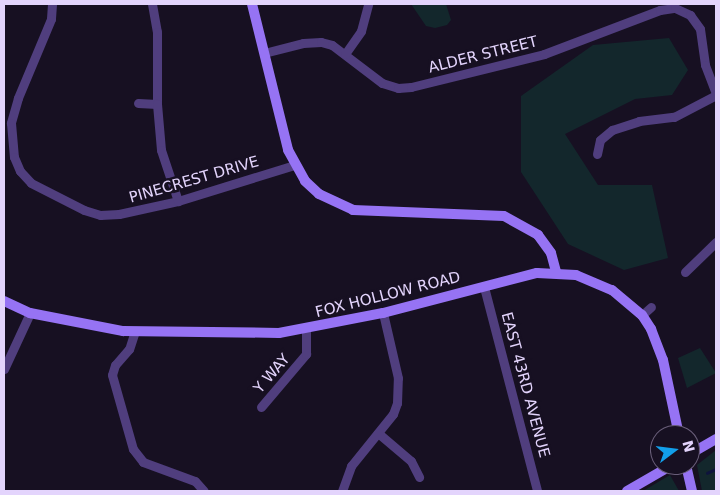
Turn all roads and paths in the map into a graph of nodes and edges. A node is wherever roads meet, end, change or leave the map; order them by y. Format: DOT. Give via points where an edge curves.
graph roads {
  1 [pos="52,4"];
  2 [pos="152,4"];
  3 [pos="252,4"];
  4 [pos="368,4"];
  5 [pos="264,53"];
  6 [pos="345,54"];
  7 [pos="716,95"];
  8 [pos="138,104"];
  9 [pos="157,104"];
  10 [pos="597,154"];
  11 [pos="294,165"];
  12 [pos="178,201"];
  13 [pos="714,249"];
  14 [pos="556,272"];
  15 [pos="685,272"];
  16 [pos="484,287"];
  17 [pos="4,301"];
  18 [pos="651,307"];
  19 [pos="30,313"];
  20 [pos="383,313"];
  21 [pos="642,315"];
  22 [pos="306,330"];
  23 [pos="135,332"];
  24 [pos="4,369"];
  25 [pos="261,408"];
  26 [pos="678,425"];
  27 [pos="378,433"];
  28 [pos="716,440"];
  29 [pos="700,449"];
  30 [pos="654,475"];
  31 [pos="688,475"];
  32 [pos="419,477"];
  33 [pos="204,491"];
  34 [pos="342,491"];
  35 [pos="537,491"];
  36 [pos="626,491"];
  37 [pos="692,491"];
  1 -- 12 [label="street, PINECREST DRIVE" via="51,19 11,123 11,142 20,171 43,190 100,215"];
  2 -- 9 [label="street" via="157,32"];
  3 -- 5 [label="main road"];
  4 -- 6 [label="street" via="364,26"];
  5 -- 6 [label="street, ALDER STREET" via="312,42 332,45"];
  5 -- 11 [label="main road"];
  6 -- 7 [label="street, ALDER STREET" via="382,82 398,88 411,88 544,54 667,8 690,15 702,36 705,65"];
  7 -- 10 [label="street" via="674,117 639,121 612,130 600,140"];
  8 -- 9 [label="street"];
  9 -- 12 [label="street" via="161,150"];
  11 -- 12 [label="street, PINECREST DRIVE"];
  11 -- 14 [label="main road" via="319,194 353,210 504,216 538,235 551,253"];
  13 -- 15 [label="street"];
  14 -- 16 [label="main road, FOX HOLLOW ROAD" via="537,273"];
  14 -- 21 [label="main road, FOX HOLLOW ROAD" via="594,280 612,290"];
  16 -- 20 [label="main road, FOX HOLLOW ROAD"];
  16 -- 35 [label="street, EAST 43RD AVENUE"];
  17 -- 19 [label="main road, FOX HOLLOW ROAD"];
  18 -- 21 [label="street"];
  19 -- 23 [label="main road, FOX HOLLOW ROAD" via="76,324"];
  19 -- 24 [label="street"];
  20 -- 22 [label="main road, FOX HOLLOW ROAD"];
  20 -- 27 [label="street" via="399,391 393,414"];
  21 -- 26 [label="main road, FOX HOLLOW ROAD" via="659,344"];
  22 -- 23 [label="main road, FOX HOLLOW ROAD" via="236,335"];
  22 -- 25 [label="street, Y WAY" via="306,354"];
  23 -- 33 [label="street" via="129,349 115,365 112,375 133,448 143,462 194,481"];
  27 -- 32 [label="street" via="411,461"];
  27 -- 34 [label="street" via="351,466"];
  28 -- 29 [label="main road"];
  30 -- 36 [label="main road"];
  31 -- 37 [label="main road"];
}
